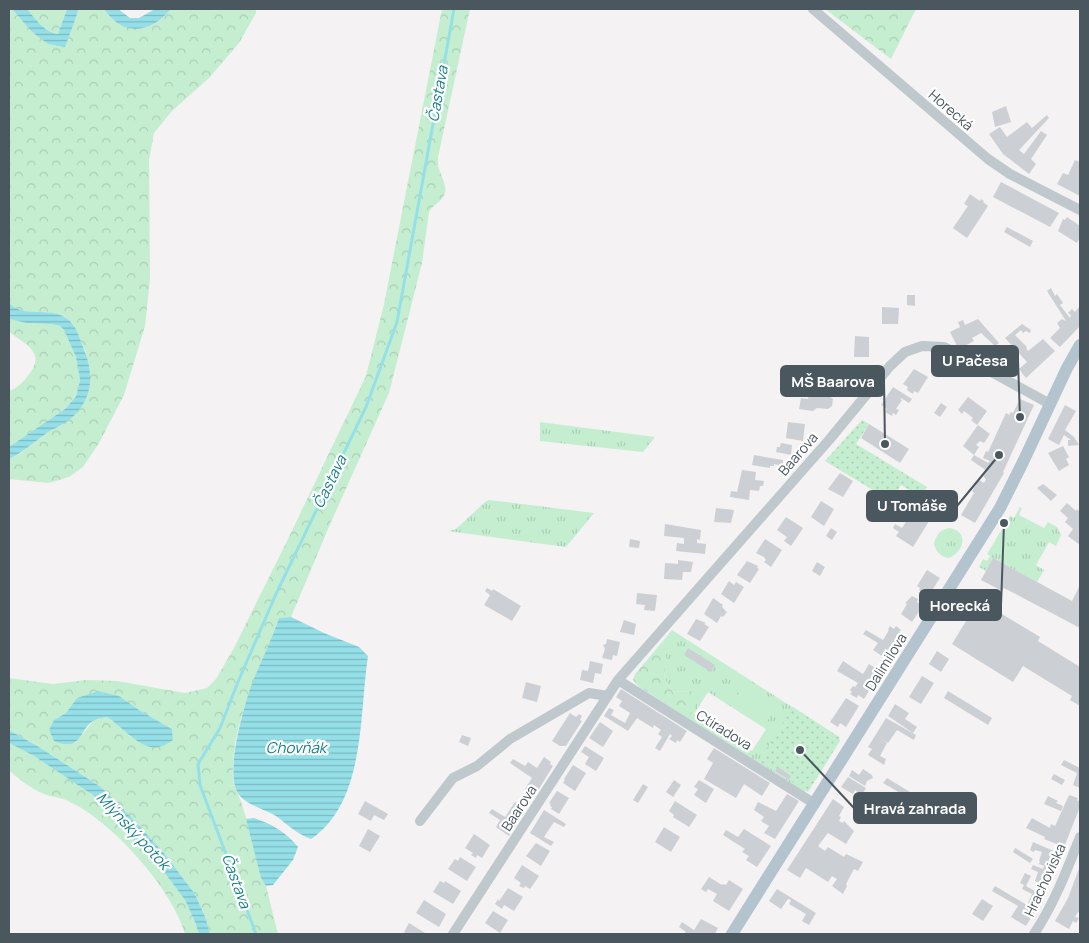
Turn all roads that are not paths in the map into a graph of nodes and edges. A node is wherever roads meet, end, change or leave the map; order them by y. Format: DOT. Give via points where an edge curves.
graph roads {
  1 [pos="813,9"];
  2 [pos="1080,210"];
  3 [pos="1080,346"];
  4 [pos="1050,404"];
  5 [pos="618,680"];
  6 [pos="608,696"];
  7 [pos="815,804"];
  8 [pos="420,821"];
  9 [pos="1080,837"];
  10 [pos="453,934"];
  11 [pos="732,934"];
  12 [pos="1034,934"];
  1 -- 2 [label="street, Horecká" via="996,165"];
  3 -- 4 [label="main road, Dalimilova"];
  4 -- 5 [label="street, Baarova" via="944,348 922,346 905,352"];
  4 -- 7 [label="main road, Dalimilova" via="997,514"];
  5 -- 6 [label="street, Baarova"];
  5 -- 7 [label="street, Ctiradova"];
  6 -- 8 [label="street" via="589,693 510,739 476,766 453,778"];
  6 -- 10 [label="street, Baarova"];
  7 -- 11 [label="main road, Dalimilova"];
  9 -- 12 [label="street, Hrachoviska" via="1059,888"];
}
